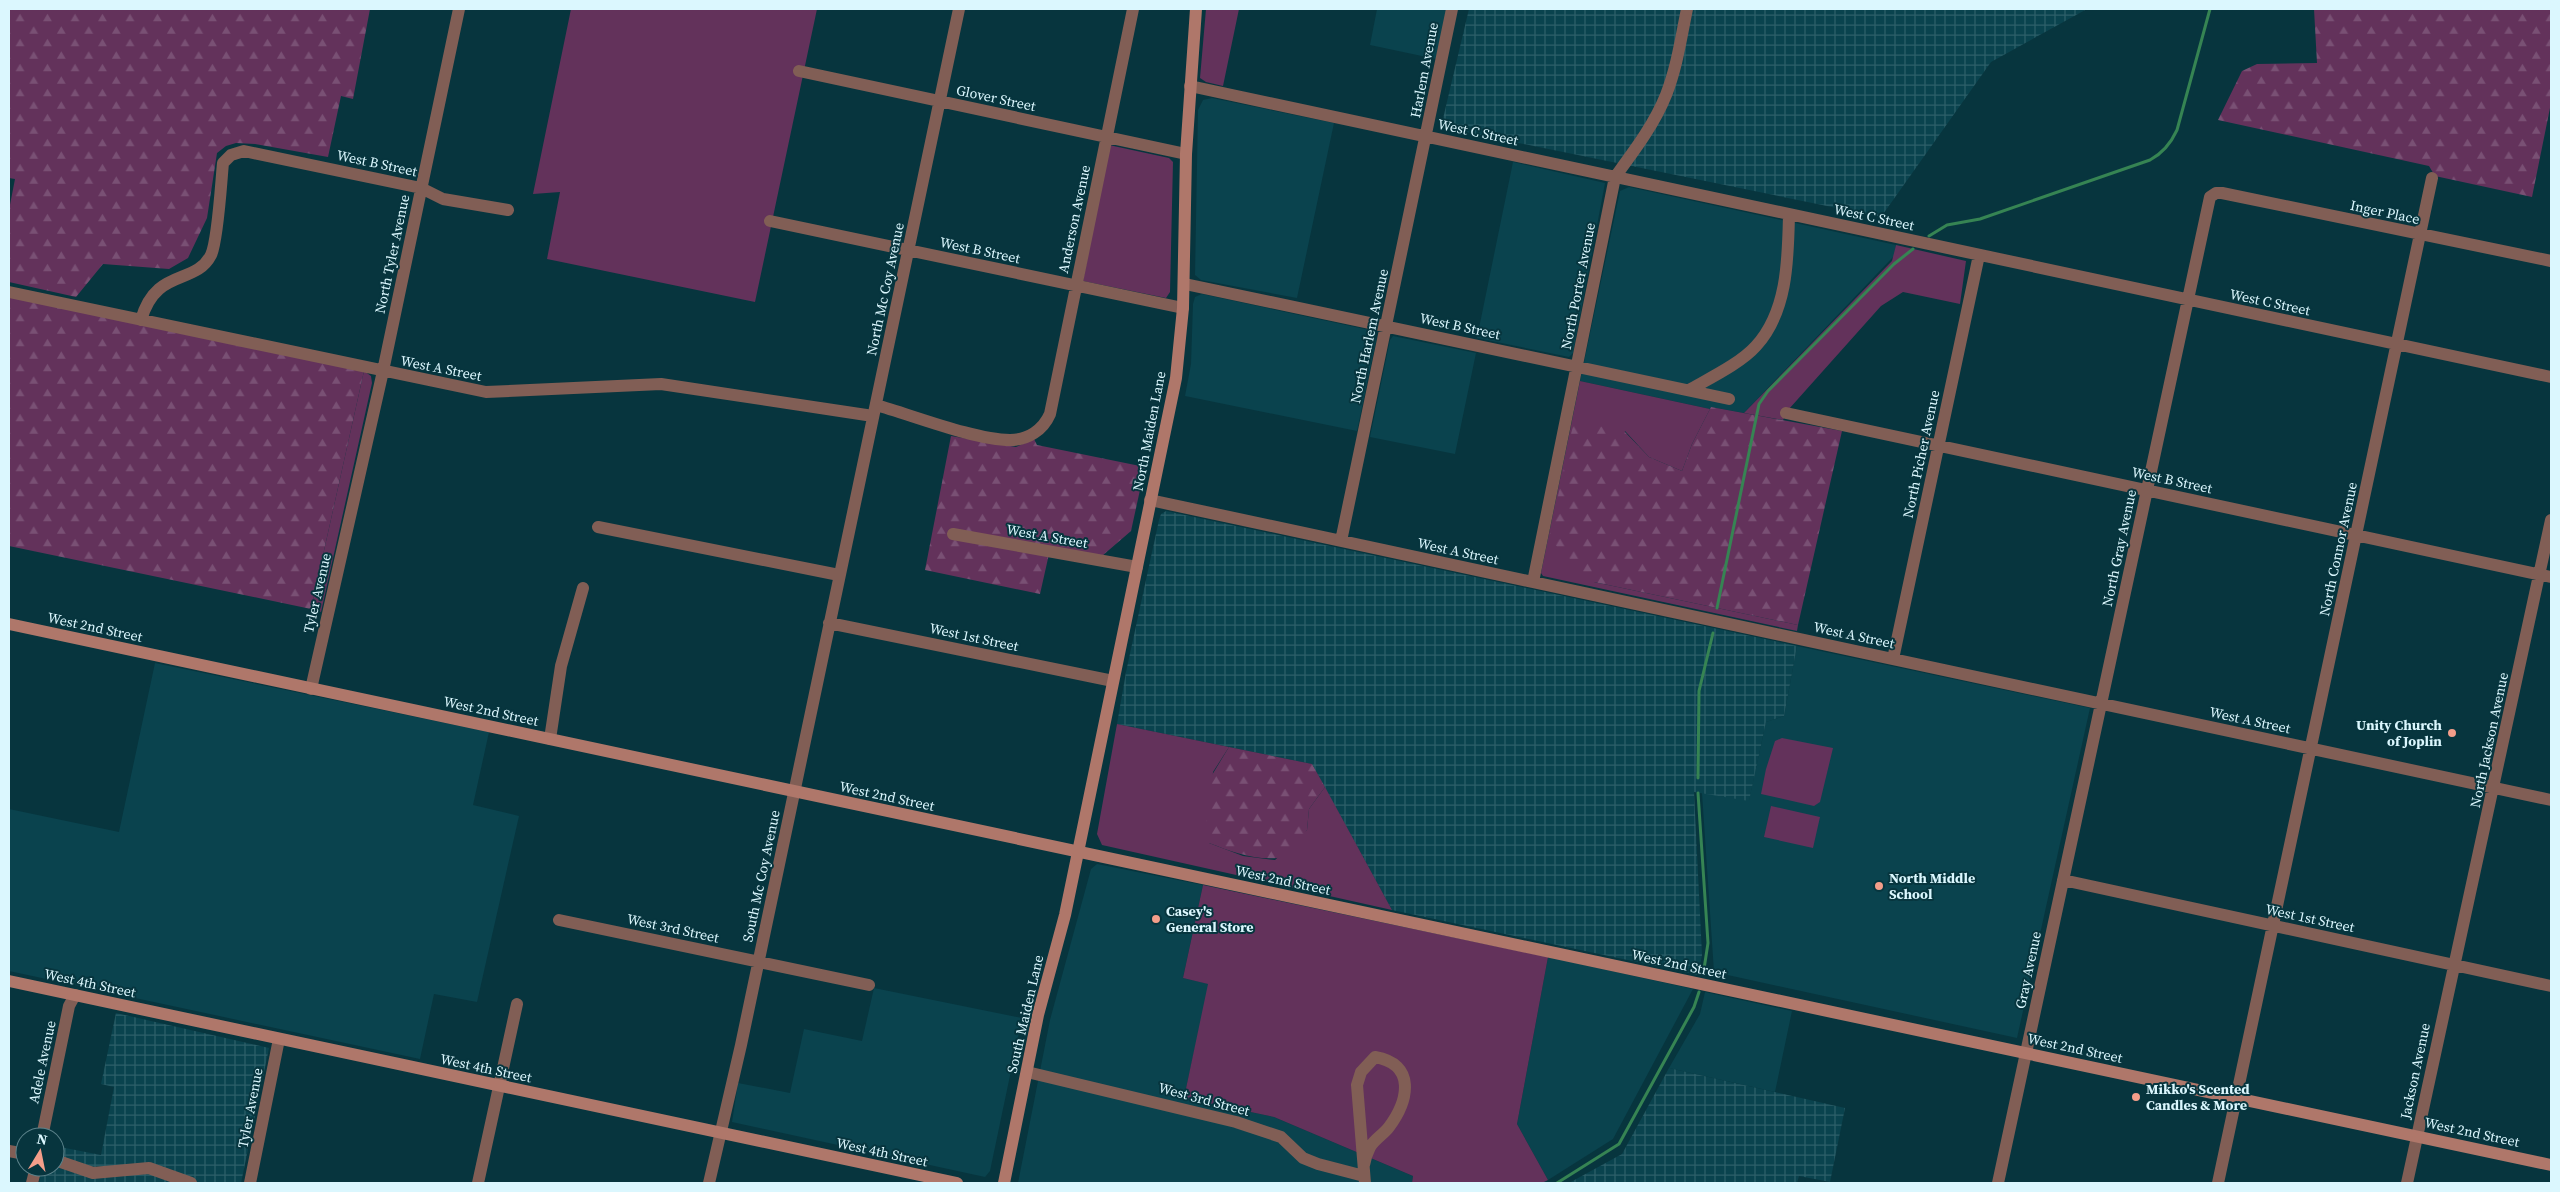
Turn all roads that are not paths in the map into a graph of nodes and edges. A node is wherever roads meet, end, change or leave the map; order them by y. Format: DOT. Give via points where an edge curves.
graph roads {
  1 [pos="459,9"];
  2 [pos="959,9"];
  3 [pos="1133,9"];
  4 [pos="1196,9"];
  5 [pos="1452,9"];
  6 [pos="1686,9"];
  7 [pos="799,71"];
  8 [pos="1190,86"];
  9 [pos="939,101"];
  10 [pos="1106,137"];
  11 [pos="1426,137"];
  12 [pos="1186,154"];
  13 [pos="1615,177"];
  14 [pos="2432,178"];
  15 [pos="421,188"];
  16 [pos="2213,194"];
  17 [pos="508,210"];
  18 [pos="1789,214"];
  19 [pos="770,221"];
  20 [pos="2421,235"];
  21 [pos="908,250"];
  22 [pos="1980,255"];
  23 [pos="2551,261"];
  24 [pos="1184,284"];
  25 [pos="1076,285"];
  26 [pos="9,292"];
  27 [pos="2187,300"];
  28 [pos="1183,308"];
  29 [pos="141,320"];
  30 [pos="1386,326"];
  31 [pos="2398,344"];
  32 [pos="1577,367"];
  33 [pos="382,372"];
  34 [pos="2551,377"];
  35 [pos="1689,390"];
  36 [pos="1729,399"];
  37 [pos="875,410"];
  38 [pos="1786,413"];
  39 [pos="1038,431"];
  40 [pos="1938,446"];
  41 [pos="2147,490"];
  42 [pos="1150,500"];
  43 [pos="353,504"];
  44 [pos="2551,520"];
  45 [pos="598,527"];
  46 [pos="953,534"];
  47 [pos="2357,535"];
  48 [pos="1341,541"];
  49 [pos="1137,567"];
  50 [pos="839,575"];
  51 [pos="2546,575"];
  52 [pos="1533,582"];
  53 [pos="583,588"];
  54 [pos="829,623"];
  55 [pos="9,624"];
  56 [pos="1893,659"];
  57 [pos="1113,681"];
  58 [pos="311,689"];
  59 [pos="2101,704"];
  60 [pos="550,740"];
  61 [pos="2311,748"];
  62 [pos="2494,788"];
  63 [pos="794,791"];
  64 [pos="2551,800"];
  65 [pos="1078,852"];
  66 [pos="2063,880"];
  67 [pos="559,920"];
  68 [pos="2273,926"];
  69 [pos="758,962"];
  70 [pos="2454,965"];
  71 [pos="9,981"];
  72 [pos="869,985"];
  73 [pos="2551,986"];
  74 [pos="75,995"];
  75 [pos="517,1004"];
  76 [pos="279,1039"];
  77 [pos="2026,1053"];
  78 [pos="1027,1072"];
  79 [pos="500,1086"];
  80 [pos="2236,1098"];
  81 [pos="44,1127"];
  82 [pos="721,1133"];
  83 [pos="2417,1136"];
  84 [pos="65,1164"];
  85 [pos="2551,1165"];
  86 [pos="1364,1175"];
  87 [pos="191,1183"];
  88 [pos="250,1183"];
  89 [pos="478,1183"];
  90 [pos="709,1183"];
  91 [pos="957,1183"];
  92 [pos="1004,1183"];
  93 [pos="1998,1183"];
  94 [pos="2218,1183"];
  95 [pos="2407,1183"];
  1 -- 15 [label="street, North Tyler Avenue"];
  2 -- 9 [label="street, North Mc Coy Avenue"];
  3 -- 10 [label="street, Anderson Avenue"];
  4 -- 8 [label="street, North Maiden Lane"];
  5 -- 11 [label="street, Harlem Avenue"];
  6 -- 13 [label="street, North Porter Avenue" via="1680,48 1666,96 1654,121"];
  7 -- 9 [label="street, Glover Street"];
  8 -- 11 [label="street, West C Street"];
  8 -- 12 [label="street, North Maiden Lane"];
  9 -- 10 [label="street, Glover Street"];
  9 -- 21 [label="street, North Mc Coy Avenue"];
  10 -- 12 [label="street, Glover Street"];
  10 -- 25 [label="street, Anderson Avenue"];
  11 -- 13 [label="street, West C Street"];
  11 -- 30 [label="street, North Harlem Avenue"];
  12 -- 24 [label="street, North Maiden Lane"];
  13 -- 18 [label="street, West C Street"];
  13 -- 32 [label="street, North Porter Avenue"];
  14 -- 20 [label="street, North Connor Avenue"];
  15 -- 17 [label="street, West B Street" via="443,199"];
  15 -- 29 [label="street, West B Street" via="251,152 238,152 223,163 214,248 210,257 196,269 156,290 146,303"];
  15 -- 33 [label="street, North Tyler Avenue"];
  16 -- 20 [label="street, Inger Place" via="2222,193"];
  16 -- 27 [label="street, North Gray Avenue" via="2208,201"];
  18 -- 22 [label="street, West C Street"];
  18 -- 35 [label="street" via="1788,260 1783,289 1764,335 1748,353"];
  19 -- 21 [label="street, West B Street"];
  20 -- 23 [label="street, Inger Place"];
  20 -- 31 [label="street, North Connor Avenue"];
  21 -- 25 [label="street, West B Street"];
  21 -- 37 [label="street, North Mc Coy Avenue"];
  22 -- 27 [label="street, West C Street"];
  22 -- 40 [label="street, North Picher Avenue"];
  24 -- 28 [label="street, North Maiden Lane"];
  24 -- 30 [label="street, West B Street"];
  25 -- 28 [label="street, West B Street"];
  25 -- 39 [label="street, Anderson Avenue" via="1050,414"];
  26 -- 29 [label="street, West A Street"];
  27 -- 31 [label="street, West C Street"];
  27 -- 41 [label="street, North Gray Avenue"];
  28 -- 42 [label="street, North Maiden Lane" via="1176,378"];
  29 -- 33 [label="street, West A Street"];
  30 -- 32 [label="street, West B Street"];
  30 -- 48 [label="street, North Harlem Avenue"];
  31 -- 34 [label="street, West C Street"];
  31 -- 47 [label="street, North Connor Avenue"];
  32 -- 35 [label="street, West B Street"];
  32 -- 52 [label="street, North Porter Avenue"];
  33 -- 37 [label="street, West A Street" via="486,392 661,384"];
  33 -- 43 [label="street, North Tyler Avenue"];
  35 -- 36 [label="street, West B Street"];
  37 -- 39 [label="street, West A Street" via="1004,439 1016,439"];
  37 -- 50 [label="street, North Mc Coy Avenue"];
  38 -- 40 [label="street, West B Street"];
  40 -- 41 [label="street, West B Street"];
  40 -- 56 [label="street, North Picher Avenue"];
  41 -- 47 [label="street, West B Street"];
  41 -- 59 [label="street, North Gray Avenue"];
  42 -- 48 [label="street, West A Street"];
  42 -- 49 [label="street, North Maiden Lane"];
  43 -- 58 [label="street, Tyler Avenue"];
  44 -- 51 [label="street, North Jackson Avenue"];
  45 -- 50 [label="street"];
  46 -- 49 [label="street, West A Street"];
  47 -- 51 [label="street, West B Street"];
  47 -- 61 [label="street, North Connor Avenue"];
  48 -- 52 [label="street, West A Street"];
  49 -- 57 [label="street, North Maiden Lane"];
  50 -- 54 [label="street, South Mc Coy Avenue"];
  51 -- 62 [label="street, North Jackson Avenue"];
  52 -- 56 [label="street, West A Street"];
  53 -- 60 [label="street" via="561,666"];
  54 -- 57 [label="street, West 1st Street"];
  54 -- 63 [label="street, South Mc Coy Avenue"];
  55 -- 58 [label="street, West 2nd Street"];
  56 -- 59 [label="street, West A Street"];
  57 -- 65 [label="street, North Maiden Lane"];
  58 -- 60 [label="street, West 2nd Street"];
  59 -- 61 [label="street, West A Street"];
  59 -- 66 [label="street, North Gray Avenue"];
  60 -- 63 [label="street, West 2nd Street"];
  61 -- 62 [label="street, West A Street"];
  61 -- 68 [label="street, North Connor Avenue"];
  62 -- 64 [label="street, West A Street"];
  62 -- 70 [label="street, North Jackson Avenue"];
  63 -- 65 [label="street, West 2nd Street"];
  63 -- 69 [label="street, South Mc Coy Avenue"];
  65 -- 77 [label="street, West 2nd Street"];
  65 -- 78 [label="street, South Maiden Lane"];
  66 -- 68 [label="street, West 1st Street"];
  66 -- 77 [label="street, Gray Avenue"];
  67 -- 69 [label="street, West 3rd Street"];
  68 -- 70 [label="street, West 1st Street"];
  68 -- 80 [label="street, North Connor Avenue"];
  69 -- 72 [label="street, West 3rd Street"];
  69 -- 82 [label="street, South Mc Coy Avenue"];
  70 -- 73 [label="street, West 1st Street"];
  70 -- 83 [label="street, Jackson Avenue"];
  71 -- 74 [label="street, West 4th Street"];
  74 -- 76 [label="street, West 4th Street"];
  74 -- 81 [label="street, Adele Avenue" via="69,1006"];
  75 -- 79 [label="street"];
  76 -- 79 [label="street, West 4th Street"];
  76 -- 88 [label="street, Tyler Avenue"];
  77 -- 80 [label="street, West 2nd Street"];
  77 -- 93 [label="street, Gray Avenue"];
  78 -- 86 [label="street, West 3rd Street" via="1236,1122 1281,1137 1303,1158"];
  78 -- 92 [label="street, South Maiden Lane"];
  79 -- 82 [label="street, West 4th Street"];
  79 -- 89 [label="street"];
  80 -- 83 [label="street, West 2nd Street"];
  80 -- 94 [label="street, North Connor Avenue"];
  82 -- 90 [label="street, South Mc Coy Avenue"];
  82 -- 91 [label="street, West 4th Street"];
  83 -- 85 [label="street, West 2nd Street"];
  83 -- 95 [label="street, Jackson Avenue"];
  84 -- 87 [label="street" via="93,1174 150,1168"];
  86 -- 86 [label="street" via="1357,1085 1361,1072 1375,1057 1385,1059 1402,1071 1406,1081 1405,1093 1391,1124 1372,1144"];
}
